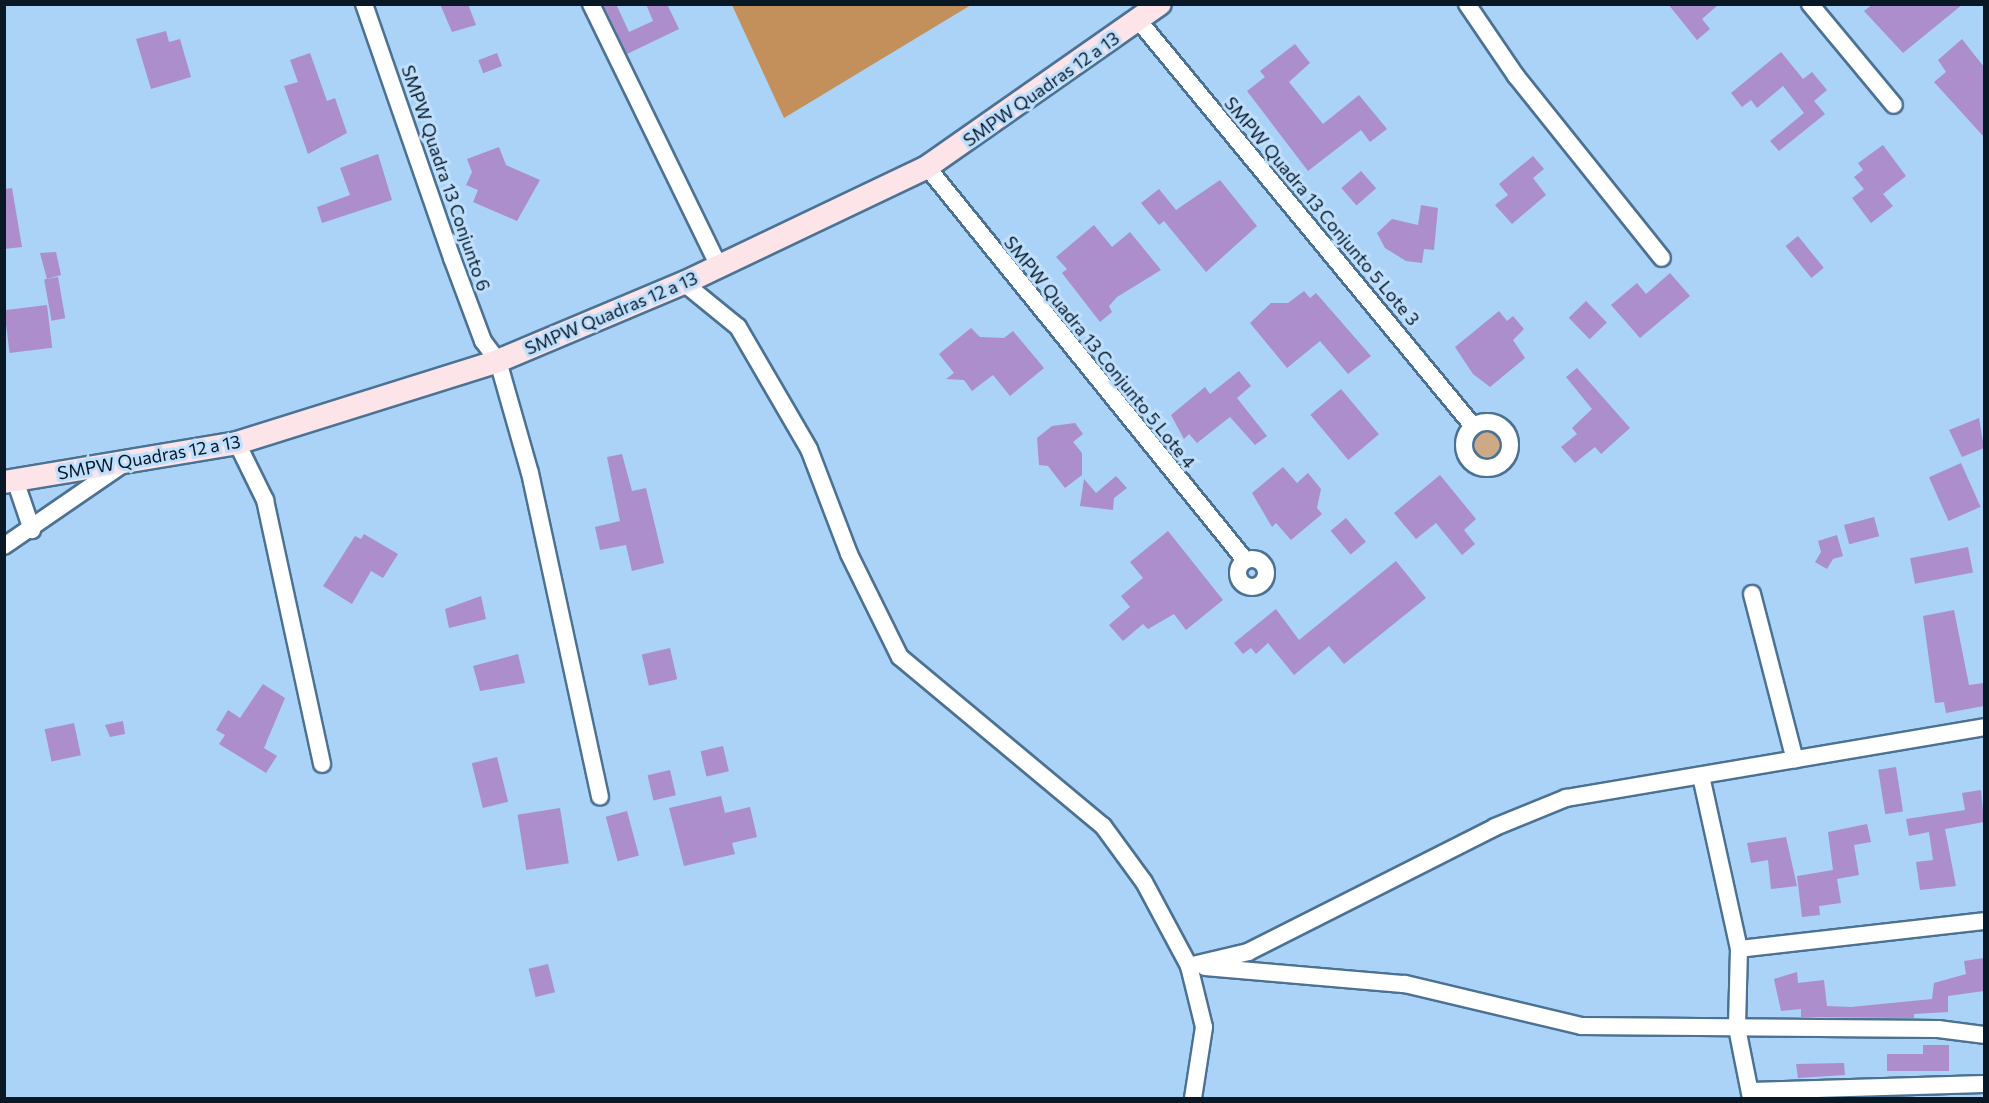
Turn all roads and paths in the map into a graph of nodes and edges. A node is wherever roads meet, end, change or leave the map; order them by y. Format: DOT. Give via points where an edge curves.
graph roads {
  1 [pos="364,4"];
  2 [pos="591,4"];
  3 [pos="1161,4"];
  4 [pos="1467,4"];
  5 [pos="1810,4"];
  6 [pos="1139,21"];
  7 [pos="1894,105"];
  8 [pos="927,167"];
  9 [pos="1662,258"];
  10 [pos="719,266"];
  11 [pos="684,283"];
  12 [pos="498,361"];
  13 [pos="1473,426"];
  14 [pos="237,443"];
  15 [pos="131,460"];
  16 [pos="10,481"];
  17 [pos="32,530"];
  18 [pos="4,546"];
  19 [pos="1245,560"];
  20 [pos="1752,594"];
  21 [pos="1984,727"];
  22 [pos="1795,760"];
  23 [pos="322,764"];
  24 [pos="1701,776"];
  25 [pos="600,796"];
  26 [pos="1984,921"];
  27 [pos="1739,949"];
  28 [pos="1189,966"];
  29 [pos="1737,1028"];
  30 [pos="1984,1035"];
  31 [pos="1984,1084"];
  32 [pos="1751,1095"];
  33 [pos="1193,1098"];
  1 -- 12 [label="street, SMPW Quadra 13 Conjunto 6" via="483,341"];
  2 -- 10 [label="street"];
  3 -- 6 [label="street, SMPW Quadras 12 a 13"];
  4 -- 9 [label="street" via="1516,76"];
  5 -- 7 [label="street"];
  6 -- 8 [label="street, SMPW Quadras 12 a 13"];
  6 -- 13 [label="street, SMPW Quadra 13 Conjunto 5 Lote 3"];
  8 -- 10 [label="street, SMPW Quadras 12 a 13"];
  8 -- 19 [label="street, SMPW Quadra 13 Conjunto 5 Lote 4"];
  10 -- 11 [label="street, SMPW Quadras 12 a 13"];
  11 -- 12 [label="street, SMPW Quadras 12 a 13"];
  11 -- 28 [label="street" via="738,327 797,428 900,657 1103,826 1144,882"];
  12 -- 14 [label="street, SMPW Quadras 12 a 13"];
  12 -- 25 [label="street, SMPW Quadra 13 Conjunto 6" via="530,473"];
  14 -- 15 [label="street, SMPW Quadras 12 a 13"];
  14 -- 23 [label="street" via="266,500"];
  15 -- 16 [label="street, SMPW Quadras 12 a 13"];
  15 -- 17 [label="street"];
  16 -- 17 [label="street"];
  17 -- 18 [label="street"];
  20 -- 22 [label="street"];
  21 -- 22 [label="street"];
  22 -- 24 [label="street"];
  24 -- 27 [label="street"];
  24 -- 28 [label="street" via="1566,798 1495,827 1248,952"];
  26 -- 27 [label="street"];
  27 -- 29 [label="street"];
  28 -- 29 [label="street" via="1405,984 1581,1026"];
  28 -- 33 [label="street" via="1204,1027"];
  29 -- 30 [label="street" via="1938,1029"];
  29 -- 32 [label="street"];
  31 -- 32 [label="street"];
}
